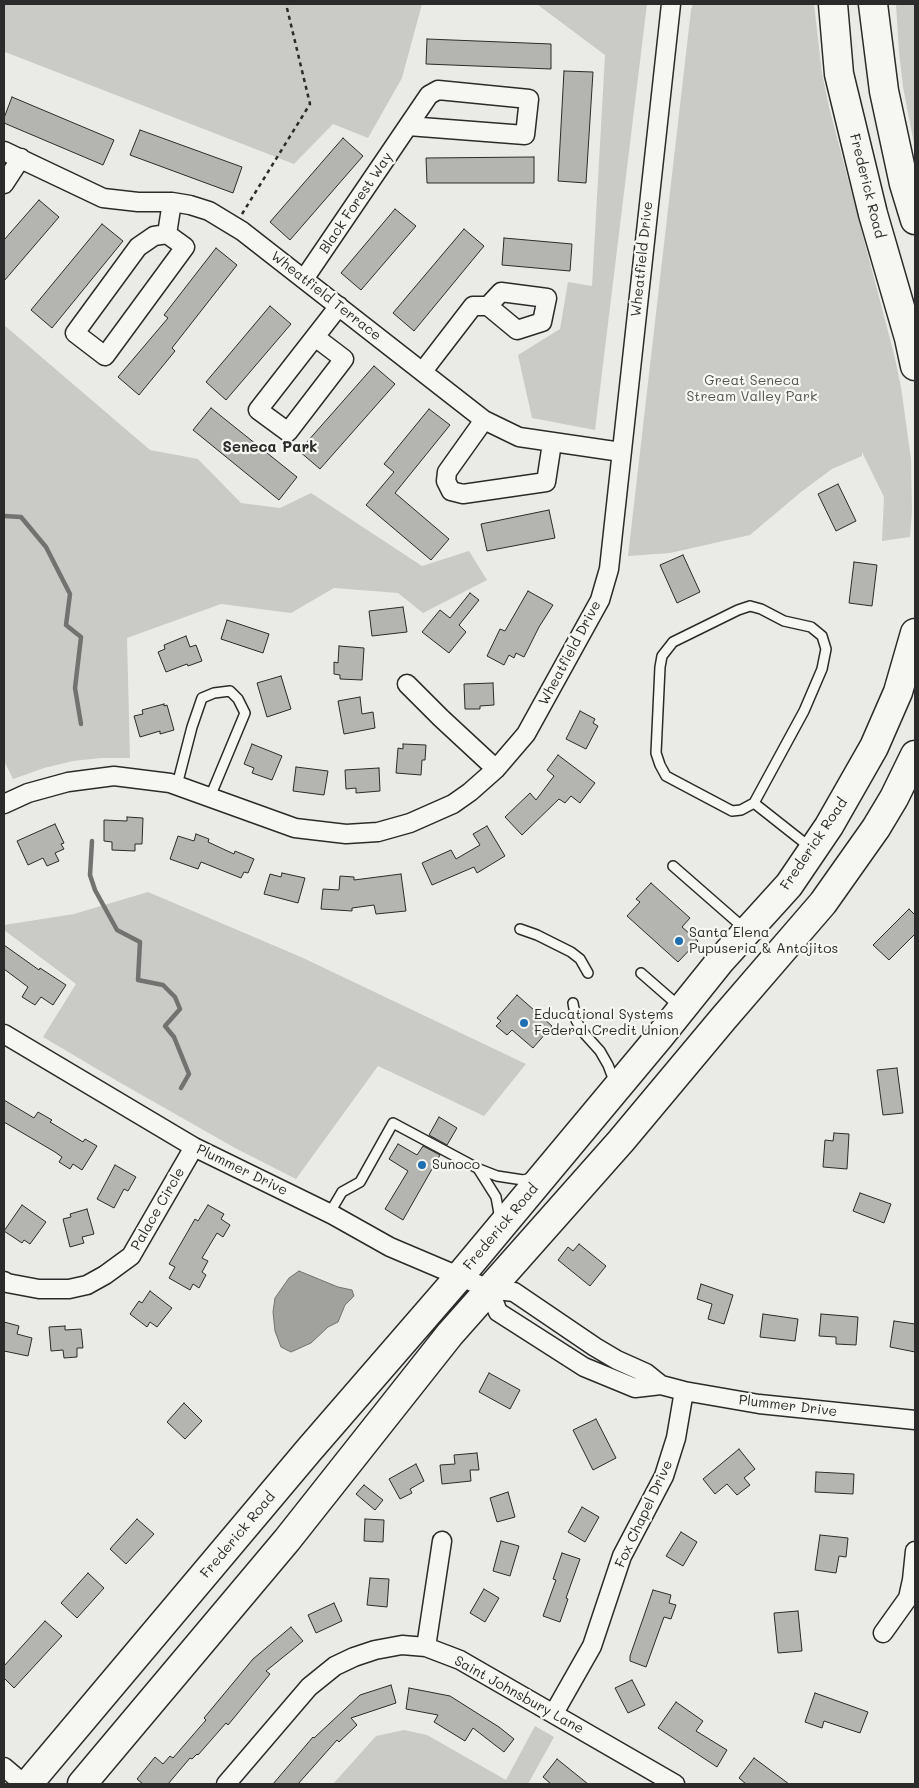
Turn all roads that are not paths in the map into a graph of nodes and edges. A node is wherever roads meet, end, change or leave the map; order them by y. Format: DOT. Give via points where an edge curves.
graph roads {
  1 [pos="671,4"];
  2 [pos="833,4"];
  3 [pos="861,4"];
  4 [pos="873,4"];
  5 [pos="884,91"];
  6 [pos="408,126"];
  7 [pos="4,151"];
  8 [pos="21,158"];
  9 [pos="4,184"];
  10 [pos="172,202"];
  11 [pos="915,220"];
  12 [pos="167,234"];
  13 [pos="304,279"];
  14 [pos="339,306"];
  15 [pos="488,306"];
  16 [pos="315,337"];
  17 [pos="915,366"];
  18 [pos="423,371"];
  19 [pos="484,420"];
  20 [pos="552,442"];
  21 [pos="622,452"];
  22 [pos="915,638"];
  23 [pos="407,684"];
  24 [pos="915,755"];
  25 [pos="496,769"];
  26 [pos="177,785"];
  27 [pos="210,797"];
  28 [pos="754,803"];
  29 [pos="4,804"];
  30 [pos="813,849"];
  31 [pos="673,866"];
  32 [pos="520,930"];
  33 [pos="748,930"];
  34 [pos="588,973"];
  35 [pos="641,973"];
  36 [pos="573,1003"];
  37 [pos="682,1009"];
  38 [pos="4,1034"];
  39 [pos="617,1087"];
  40 [pos="194,1147"];
  41 [pos="479,1169"];
  42 [pos="542,1177"];
  43 [pos="330,1214"];
  44 [pos="501,1227"];
  45 [pos="459,1277"];
  46 [pos="4,1281"];
  47 [pos="489,1289"];
  48 [pos="661,1385"];
  49 [pos="684,1391"];
  50 [pos="915,1420"];
  51 [pos="442,1541"];
  52 [pos="915,1551"];
  53 [pos="883,1633"];
  54 [pos="426,1646"];
  55 [pos="554,1713"];
  56 [pos="4,1767"];
  57 [pos="24,1784"];
  58 [pos="28,1784"];
  59 [pos="82,1784"];
  60 [pos="226,1784"];
  61 [pos="675,1784"];
  1 -- 21 [label="street, Wheatfield Drive"];
  2 -- 17 [label="main road, Frederick Road" via="839,74"];
  3 -- 5 [label="main road"];
  4 -- 5 [label="main road"];
  5 -- 11 [label="main road"];
  6 -- 6 [label="street, Black Forest Way" via="429,95 438,90 529,98 526,135"];
  6 -- 13 [label="street, Black Forest Way"];
  7 -- 8 [label="street, Wheatfield Terrace"];
  8 -- 9 [label="street"];
  8 -- 10 [label="street, Wheatfield Terrace" via="104,198"];
  10 -- 12 [label="street"];
  10 -- 13 [label="street, Wheatfield Terrace" via="210,211"];
  12 -- 12 [label="street" via="154,236 138,247 74,333 105,356 185,247"];
  13 -- 14 [label="street, Wheatfield Terrace"];
  14 -- 16 [label="street"];
  14 -- 18 [label="street, Wheatfield Terrace"];
  15 -- 18 [label="street" via="473,306"];
  16 -- 16 [label="street" via="258,410 288,432 344,359"];
  18 -- 19 [label="street, Wheatfield Terrace"];
  19 -- 20 [label="street, Wheatfield Terrace" via="519,437"];
  19 -- 20 [label="street" via="447,472 446,481 451,491 463,494 546,482"];
  20 -- 21 [label="street, Wheatfield Terrace"];
  21 -- 25 [label="street, Wheatfield Drive" via="609,569 600,600 526,734"];
  22 -- 30 [label="main road, Frederick Road" via="898,692 874,747"];
  23 -- 25 [label="street"];
  24 -- 47 [label="main road" via="876,828 823,903 615,1148"];
  25 -- 27 [label="street, Wheatfield Drive" via="453,804 410,823 378,832 346,834 295,828"];
  26 -- 27 [label="street, Wheatfield Drive"];
  26 -- 27 [label="lane" via="202,698 230,692 245,713"];
  26 -- 29 [label="street, Wheatfield Drive" via="100,777 28,793"];
  28 -- 28 [label="lane" via="804,711 822,669 826,649 822,636 811,627 784,621 750,606 673,642 662,656 656,753 666,776 732,811"];
  28 -- 30 [label="lane"];
  30 -- 33 [label="main road, Frederick Road" via="788,885"];
  31 -- 33 [label="lane"];
  32 -- 34 [label="lane" via="537,934 570,952 580,959"];
  33 -- 37 [label="main road, Frederick Road"];
  35 -- 37 [label="lane"];
  36 -- 39 [label="lane" via="576,1020 600,1051"];
  37 -- 39 [label="main road, Frederick Road"];
  38 -- 40 [label="street, Plummer Drive"];
  39 -- 42 [label="main road, Frederick Road"];
  40 -- 43 [label="street, Plummer Drive"];
  40 -- 46 [label="street, Palace Circle" via="131,1256 106,1275 87,1285 69,1289 40,1289"];
  41 -- 42 [label="lane" via="523,1180"];
  41 -- 43 [label="lane" via="393,1123 360,1182 342,1192"];
  41 -- 44 [label="lane" via="496,1197"];
  42 -- 44 [label="main road, Frederick Road"];
  43 -- 45 [label="street, Plummer Drive" via="390,1247"];
  44 -- 45 [label="main road, Frederick Road"];
  45 -- 47 [label="street, Plummer Drive"];
  45 -- 58 [label="main road, Frederick Road"];
  47 -- 48 [label="street, Plummer Drive" via="514,1292 595,1347 646,1373"];
  47 -- 48 [label="street, Plummer Drive" via="498,1312 584,1366 635,1388"];
  47 -- 59 [label="main road" via="286,1540"];
  48 -- 49 [label="street, Plummer Drive"];
  49 -- 50 [label="street, Plummer Drive" via="759,1404"];
  49 -- 55 [label="street, Fox Chapel Drive" via="676,1438 664,1476 622,1556 592,1646"];
  51 -- 54 [label="street"];
  52 -- 53 [label="street" via="908,1598"];
  54 -- 55 [label="street, Saint Johnsbury Lane" via="460,1660"];
  54 -- 60 [label="street, Saint Johnsbury Lane" via="402,1645 375,1650 336,1666 309,1687"];
  55 -- 61 [label="street, Saint Johnsbury Lane"];
  56 -- 57 [label="street"];
}
